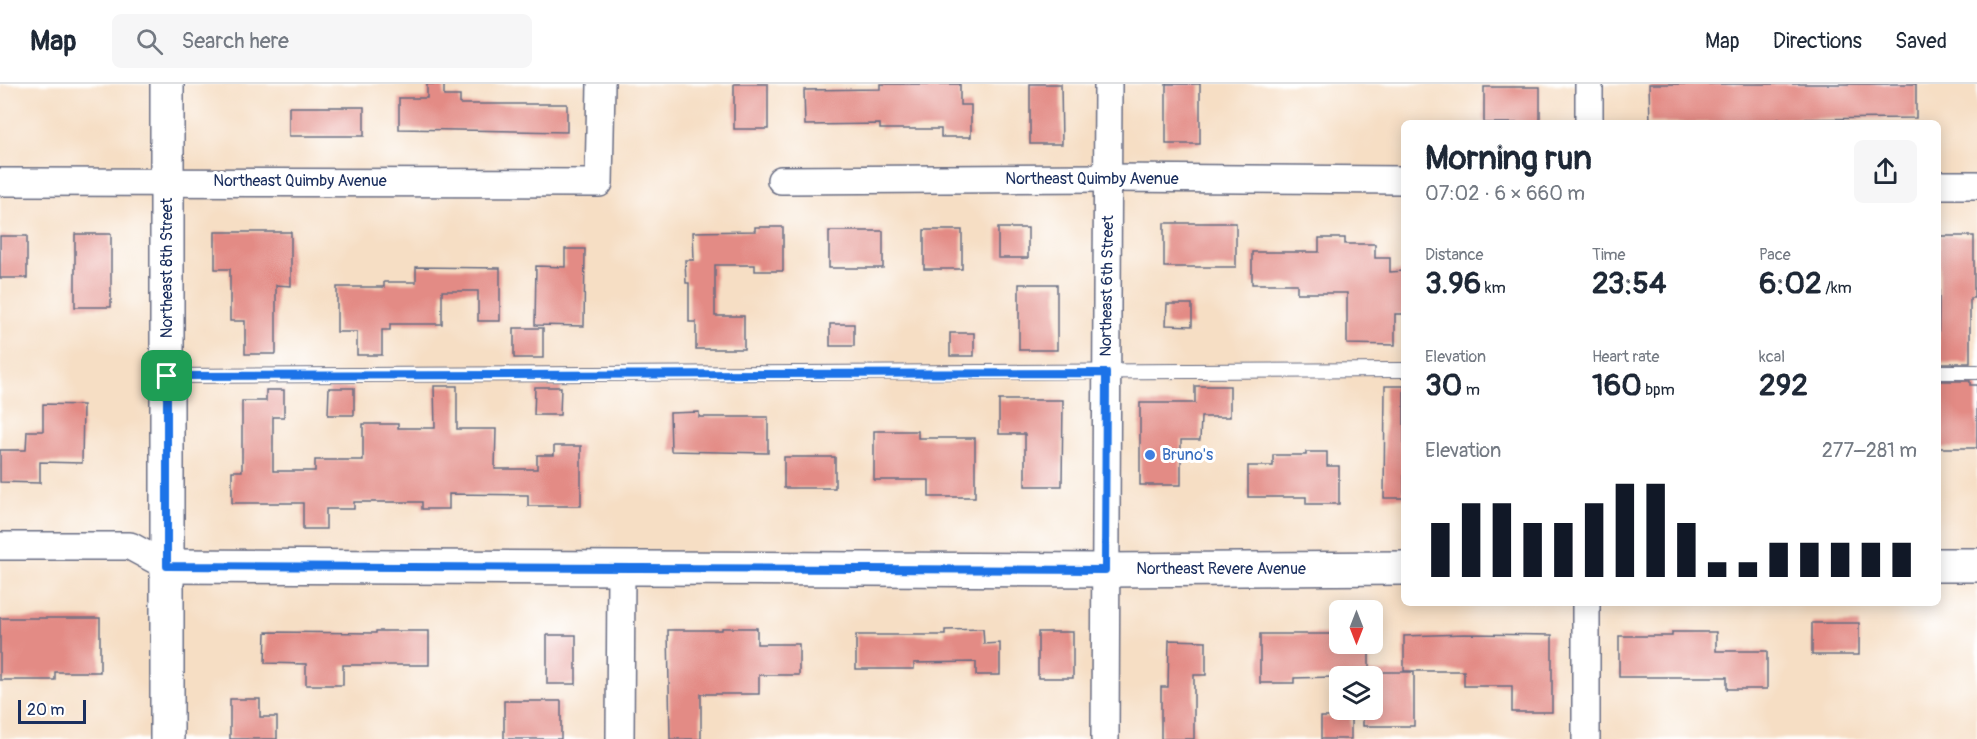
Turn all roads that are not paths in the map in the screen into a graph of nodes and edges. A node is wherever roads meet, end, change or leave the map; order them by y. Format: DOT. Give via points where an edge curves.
graph roads {
  1 [pos="166,84"];
  2 [pos="601,84"];
  3 [pos="1108,84"];
  4 [pos="1589,84"];
  5 [pos="1589,120"];
  6 [pos="1108,178"];
  7 [pos="781,180"];
  8 [pos="1401,180"];
  9 [pos="167,181"];
  10 [pos="0,182"];
  11 [pos="1941,185"];
  12 [pos="1977,185"];
  13 [pos="1401,370"];
  14 [pos="1941,372"];
  15 [pos="1977,372"];
  16 [pos="1106,373"];
  17 [pos="167,376"];
  18 [pos="0,546"];
  19 [pos="1977,565"];
  20 [pos="167,566"];
  21 [pos="1941,566"];
  22 [pos="621,568"];
  23 [pos="1401,568"];
  24 [pos="1105,570"];
  25 [pos="1586,606"];
  26 [pos="167,739"];
  27 [pos="620,739"];
  28 [pos="1105,739"];
  29 [pos="1586,739"];
  1 -- 9 [label="street, Northeast 8th Street"];
  2 -- 9 [label="street, Northeast Quimby Avenue" via="599,183"];
  3 -- 6 [label="street, Northeast 6th Street"];
  4 -- 5 [label="street"];
  6 -- 7 [label="street, Northeast Quimby Avenue"];
  6 -- 8 [label="street, Northeast Quimby Avenue"];
  6 -- 16 [label="street, Northeast 6th Street"];
  9 -- 10 [label="street, Northeast Quimby Avenue"];
  9 -- 17 [label="street, Northeast 8th Street"];
  11 -- 12 [label="street"];
  13 -- 16 [label="lane"];
  14 -- 15 [label="lane"];
  16 -- 17 [label="lane"];
  16 -- 24 [label="street, Northeast 6th Street"];
  17 -- 20 [label="street, Northeast 8th Street"];
  18 -- 20 [label="street, Northeast Revere Avenue" via="130,546"];
  19 -- 21 [label="street"];
  20 -- 22 [label="street, Northeast Revere Avenue"];
  20 -- 26 [label="street, Northeast 8th Street"];
  22 -- 24 [label="street, Northeast Revere Avenue"];
  22 -- 27 [label="street"];
  23 -- 24 [label="street, Northeast Revere Avenue"];
  24 -- 28 [label="street, Northeast 6th Street"];
  25 -- 29 [label="street"];
}
